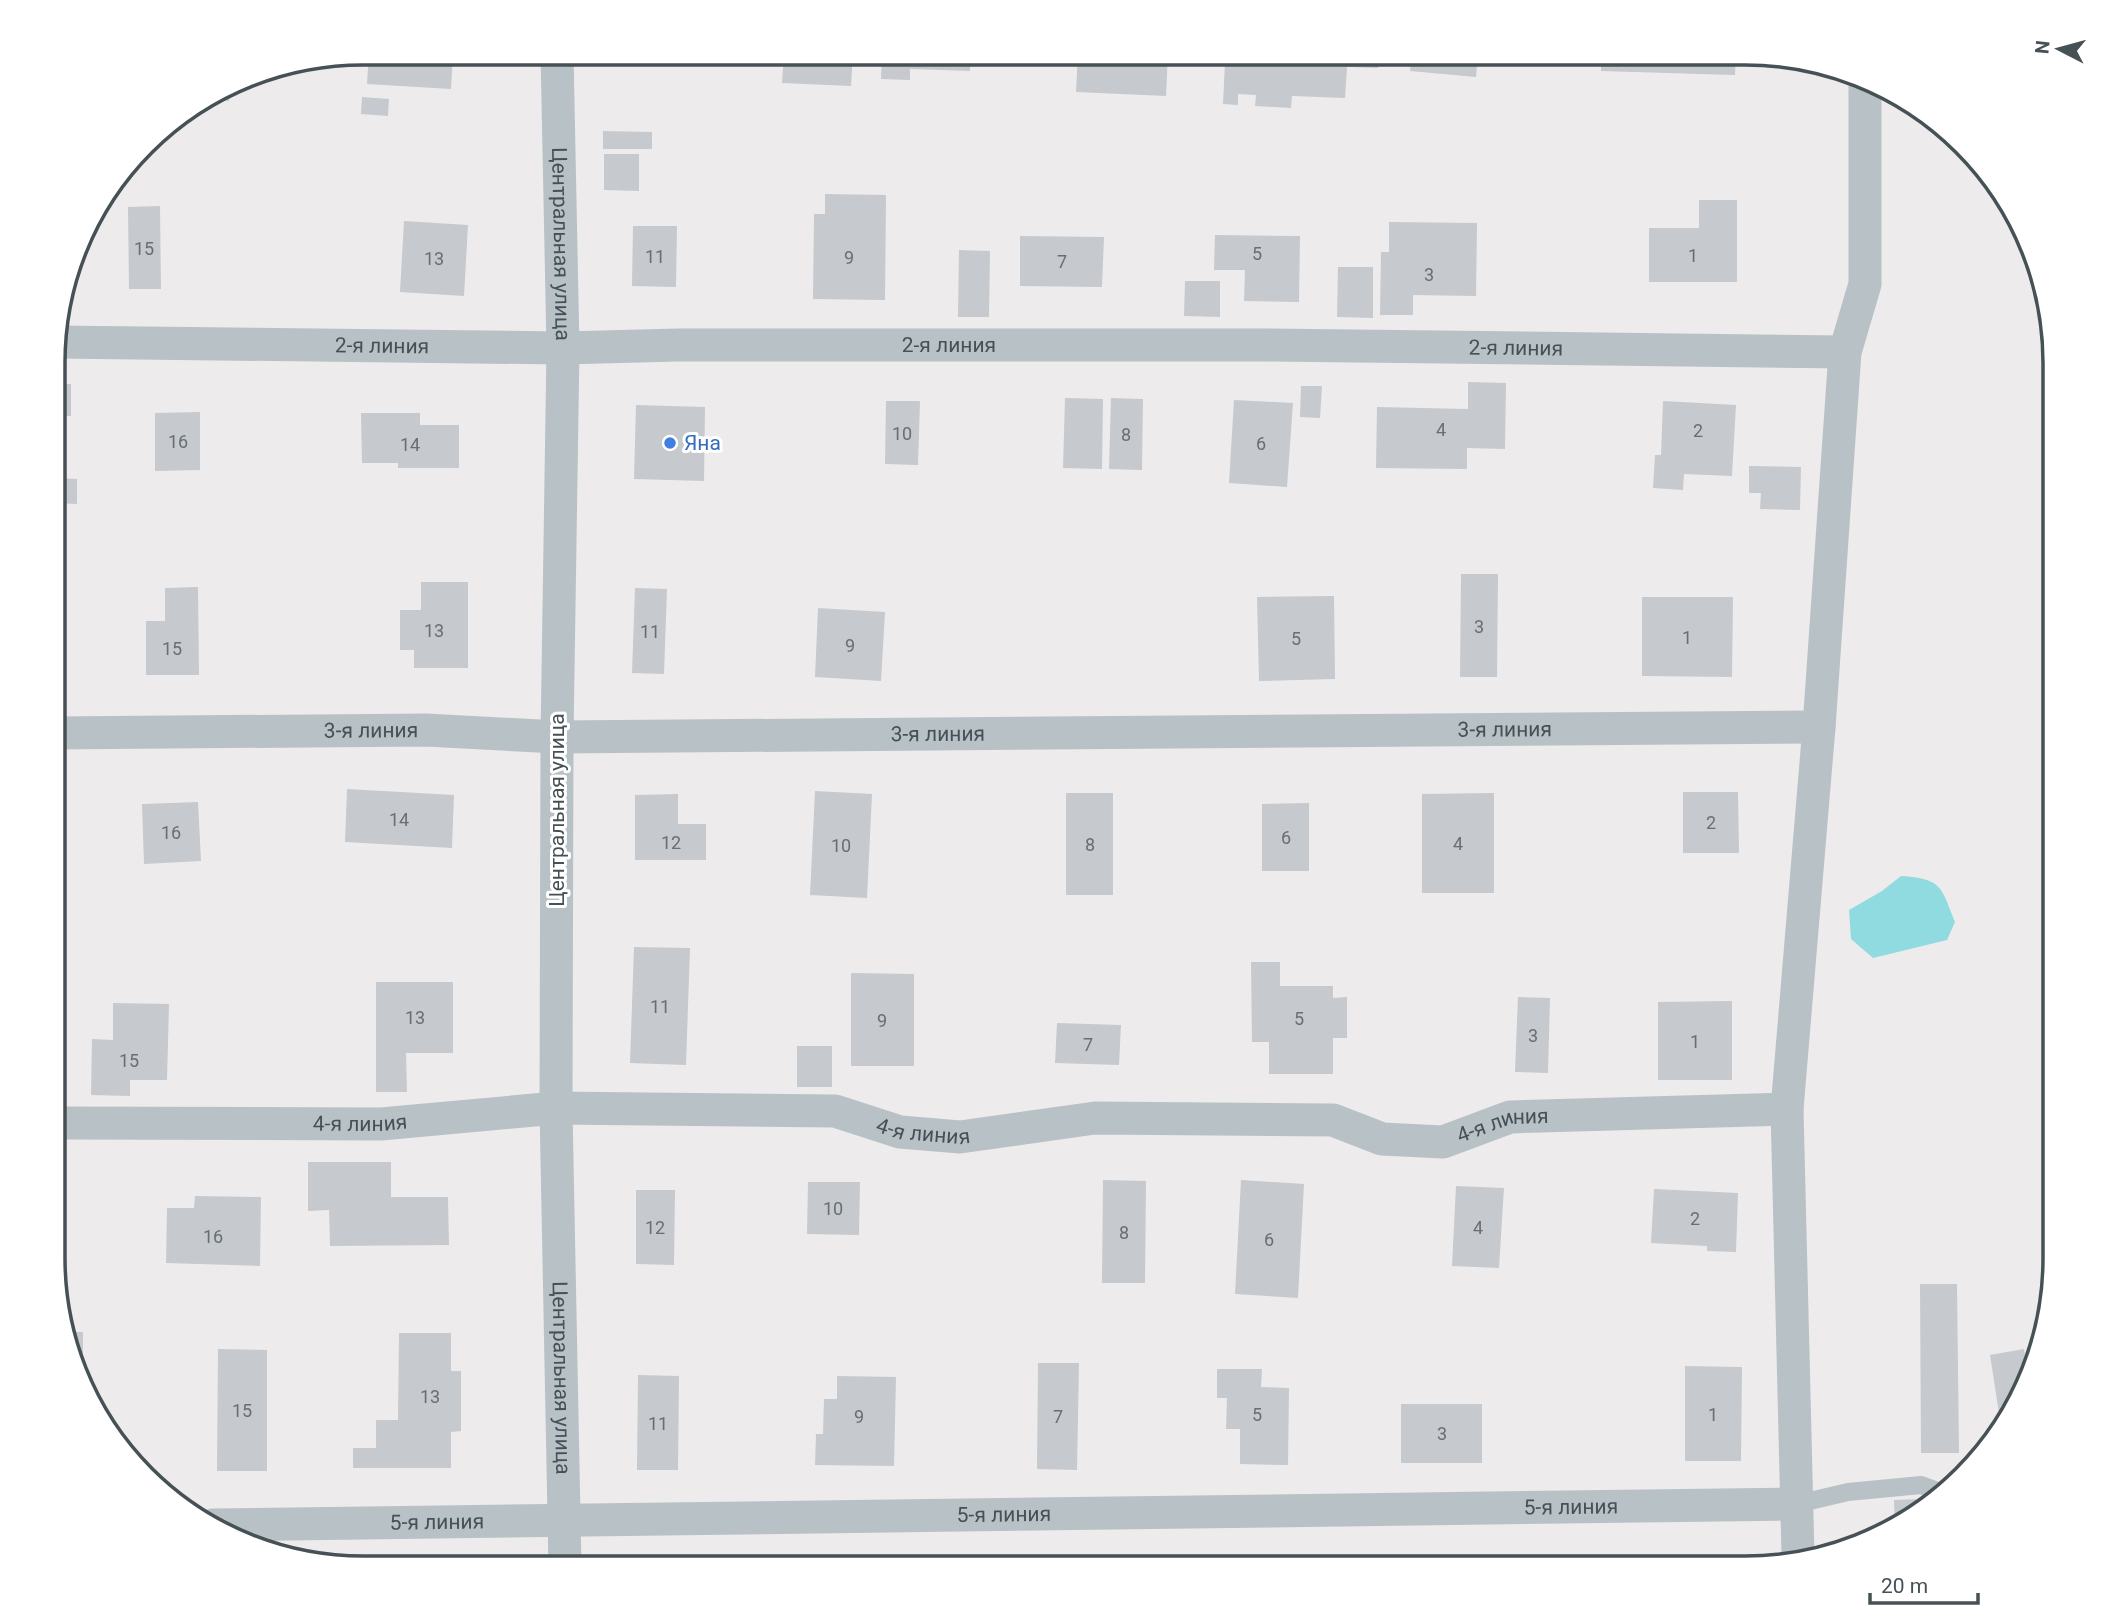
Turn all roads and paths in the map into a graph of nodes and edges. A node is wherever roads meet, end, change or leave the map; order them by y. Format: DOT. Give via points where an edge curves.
graph roads {
  1 [pos="557,65"];
  2 [pos="1865,90"];
  3 [pos="65,342"];
  4 [pos="563,348"];
  5 [pos="1845,352"];
  6 [pos="1819,727"];
  7 [pos="65,733"];
  8 [pos="557,737"];
  9 [pos="556,1108"];
  10 [pos="1787,1109"];
  11 [pos="65,1123"];
  12 [pos="1933,1489"];
  13 [pos="1797,1504"];
  14 [pos="565,1520"];
  15 [pos="231,1525"];
  16 [pos="1798,1552"];
  17 [pos="565,1556"];
  1 -- 4 [label="street, Центральная улица"];
  2 -- 5 [label="street" via="1865,284"];
  3 -- 4 [label="street, 2-я линия"];
  4 -- 5 [label="street, 2-я линия" via="1269,345"];
  4 -- 8 [label="street, Центральная улица"];
  5 -- 6 [label="street"];
  6 -- 8 [label="street, 3-я линия"];
  6 -- 10 [label="street"];
  7 -- 8 [label="street, 3-я линия" via="426,730"];
  8 -- 9 [label="street, Центральная улица"];
  9 -- 10 [label="street, 4-я линия" via="835,1111 900,1132 960,1137 1095,1118 1333,1120 1382,1139 1443,1142 1510,1117"];
  9 -- 11 [label="street, 4-я линия" via="381,1124"];
  9 -- 14 [label="street, Центральная улица"];
  10 -- 13 [label="street"];
  12 -- 13 [label="lane" via="1922,1485 1848,1492"];
  13 -- 14 [label="street, 5-я линия"];
  13 -- 16 [label="street"];
  14 -- 15 [label="street, 5-я линия"];
  14 -- 17 [label="street, Центральная улица"];
}
